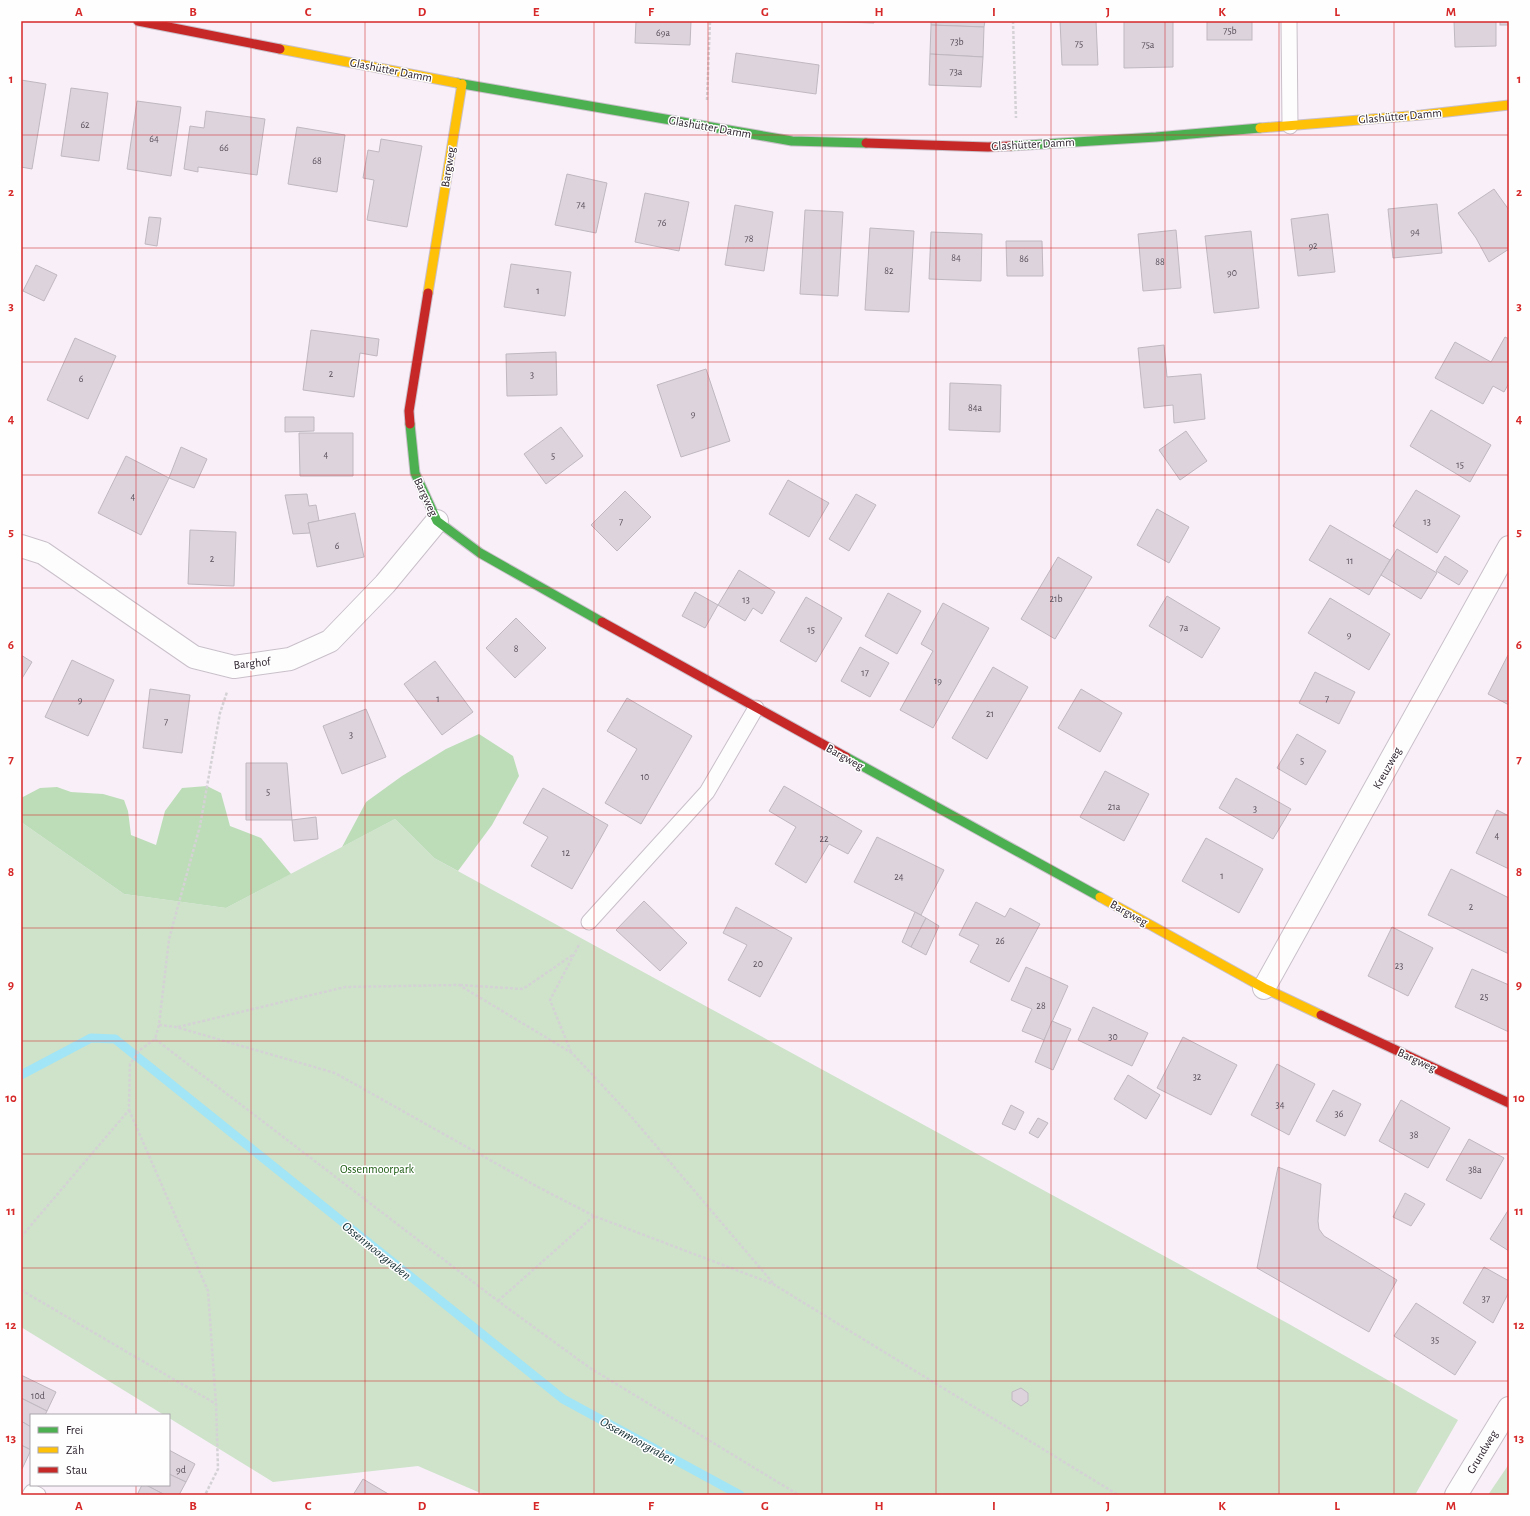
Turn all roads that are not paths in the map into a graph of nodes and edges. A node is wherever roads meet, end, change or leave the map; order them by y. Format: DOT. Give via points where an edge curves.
graph roads {
  1 [pos="138,21"];
  2 [pos="1289,21"];
  3 [pos="462,84"];
  4 [pos="1509,105"];
  5 [pos="1290,126"];
  6 [pos="437,521"];
  7 [pos="21,546"];
  8 [pos="1509,547"];
  9 [pos="756,708"];
  10 [pos="589,922"];
  11 [pos="1264,988"];
  12 [pos="1509,1103"];
  13 [pos="1509,1408"];
  14 [pos="30,1495"];
  15 [pos="38,1495"];
  16 [pos="1456,1495"];
  1 -- 3 [label="street, Glashütter Damm"];
  2 -- 5 [label="lane"];
  3 -- 5 [label="street, Glashütter Damm" via="792,141 988,147"];
  3 -- 6 [label="street, Bargweg" via="409,410 415,473"];
  4 -- 5 [label="street, Glashütter Damm"];
  6 -- 7 [label="street, Barghof" via="385,584 330,640 290,659 234,667 194,657 43,553"];
  6 -- 9 [label="street, Bargweg" via="480,553"];
  8 -- 11 [label="street, Kreuzweg"];
  9 -- 10 [label="lane" via="707,792"];
  9 -- 11 [label="street, Bargweg"];
  11 -- 12 [label="street, Bargweg"];
  13 -- 16 [label="street, Grundweg"];
  14 -- 15 [label="lane" via="32,1492"];
}
